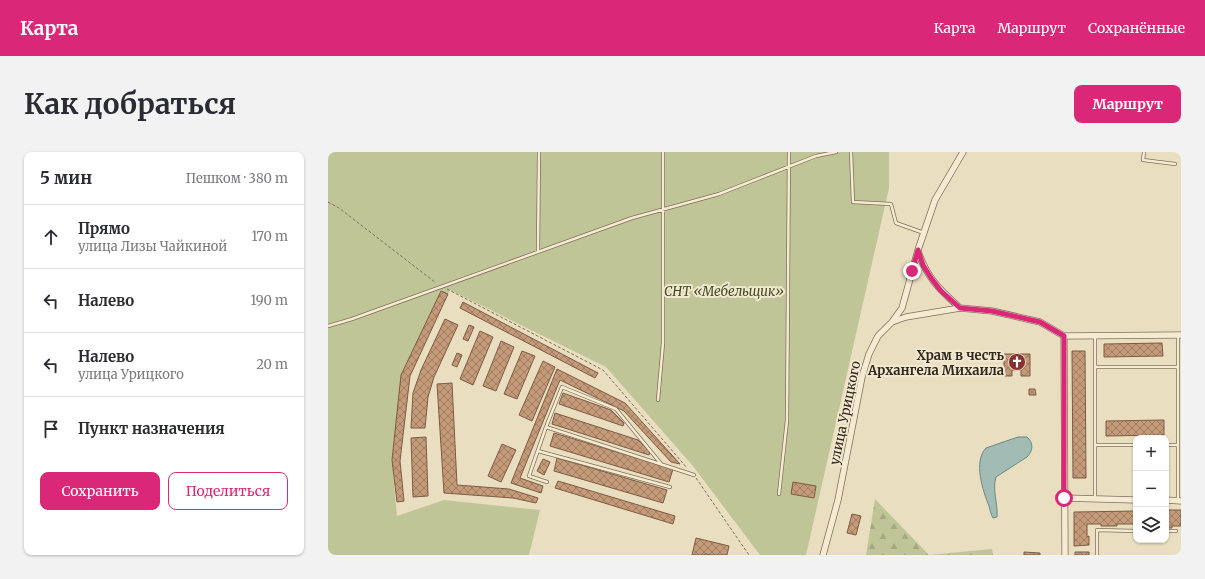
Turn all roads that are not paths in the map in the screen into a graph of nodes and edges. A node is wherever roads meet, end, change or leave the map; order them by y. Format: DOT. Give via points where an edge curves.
graph roads {
  1 [pos="539,152"];
  2 [pos="663,152"];
  3 [pos="789,152"];
  4 [pos="836,152"];
  5 [pos="851,152"];
  6 [pos="963,152"];
  7 [pos="1144,152"];
  8 [pos="1175,164"];
  9 [pos="789,166"];
  10 [pos="663,209"];
  11 [pos="924,233"];
  12 [pos="918,250"];
  13 [pos="538,252"];
  14 [pos="960,308"];
  15 [pos="892,322"];
  16 [pos="328,326"];
  17 [pos="1180,335"];
  18 [pos="1064,336"];
  19 [pos="1095,336"];
  20 [pos="1095,367"];
  21 [pos="1178,367"];
  22 [pos="658,400"];
  23 [pos="546,427"];
  24 [pos="1095,445"];
  25 [pos="1133,445"];
  26 [pos="1169,445"];
  27 [pos="1178,445"];
  28 [pos="538,451"];
  29 [pos="662,465"];
  30 [pos="694,475"];
  31 [pos="547,482"];
  32 [pos="670,487"];
  33 [pos="779,494"];
  34 [pos="1064,498"];
  35 [pos="1095,499"];
  36 [pos="1133,500"];
  37 [pos="1169,500"];
  38 [pos="1180,501"];
  39 [pos="1133,531"];
  40 [pos="1169,531"];
  41 [pos="1176,531"];
  42 [pos="823,555"];
  43 [pos="1065,555"];
  44 [pos="1097,555"];
  1 -- 13 [label="lane"];
  2 -- 10 [label="lane"];
  3 -- 9 [label="lane"];
  4 -- 9 [label="lane"];
  5 -- 11 [label="lane" via="852,202 891,204 896,223"];
  6 -- 11 [label="street, улица Урицкого" via="935,200"];
  7 -- 8 [label="lane" via="1143,160"];
  9 -- 10 [label="lane" via="720,194"];
  9 -- 33 [label="lane" via="787,420"];
  10 -- 13 [label="lane"];
  10 -- 22 [label="lane" via="663,343"];
  11 -- 12 [label="street, улица Урицкого"];
  12 -- 14 [label="street" via="931,278"];
  12 -- 15 [label="street, улица Урицкого" via="902,308"];
  13 -- 16 [label="lane"];
  14 -- 15 [label="street" via="906,317"];
  14 -- 18 [label="street" via="992,311 1040,322"];
  15 -- 42 [label="street, улица Урицкого" via="878,336 862,377 838,500"];
  17 -- 19 [label="street"];
  17 -- 21 [label="lane"];
  18 -- 19 [label="street"];
  18 -- 34 [label="street"];
  19 -- 20 [label="lane"];
  20 -- 21 [label="lane"];
  20 -- 24 [label="lane"];
  21 -- 27 [label="lane"];
  23 -- 28 [label="lane"];
  23 -- 29 [label="lane"];
  23 -- 29 [label="lane" via="562,387 616,409"];
  24 -- 25 [label="lane"];
  24 -- 35 [label="lane"];
  26 -- 27 [label="lane"];
  27 -- 38 [label="lane"];
  28 -- 31 [label="lane" via="529,476"];
  28 -- 32 [label="lane"];
  29 -- 30 [label="lane"];
  34 -- 35 [label="street"];
  34 -- 43 [label="street"];
  35 -- 36 [label="street"];
  37 -- 38 [label="street"];
  39 -- 44 [label="lane" via="1097,530"];
  40 -- 41 [label="lane"];
}
